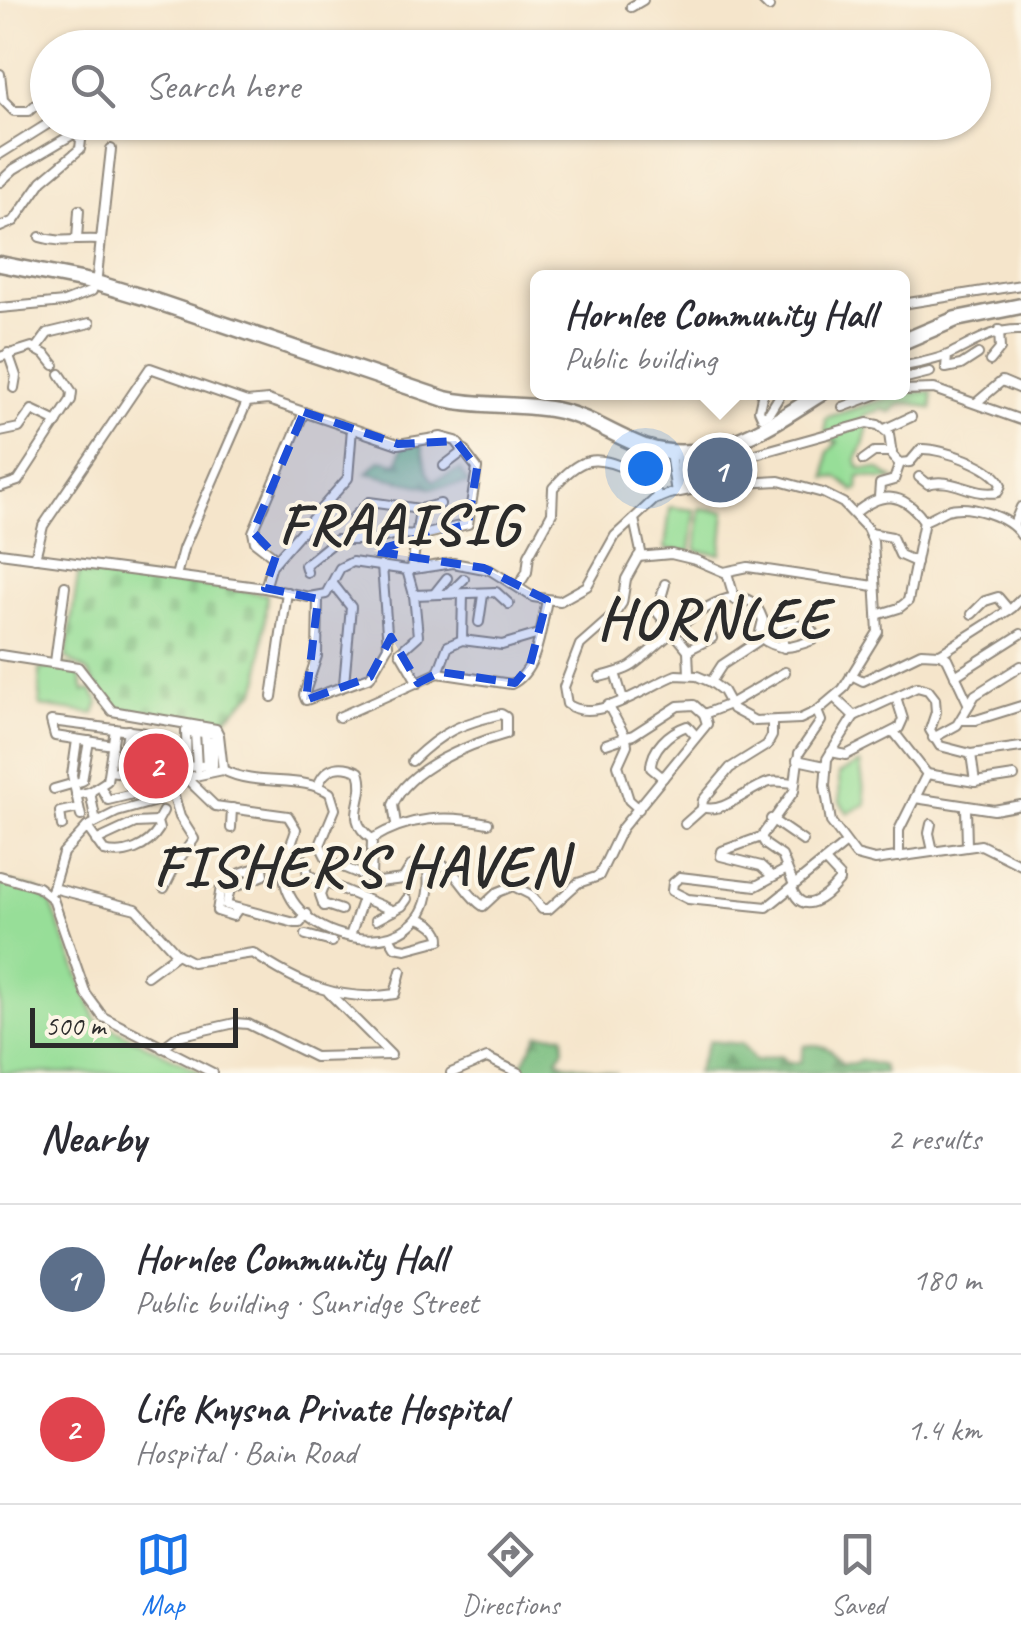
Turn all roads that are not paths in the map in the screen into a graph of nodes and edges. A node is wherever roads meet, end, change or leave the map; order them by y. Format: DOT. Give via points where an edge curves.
graph roads {
  1 [pos="643,0"];
  2 [pos="631,7"];
  3 [pos="0,74"];
  4 [pos="30,110"];
  5 [pos="30,135"];
  6 [pos="63,140"];
  7 [pos="80,140"];
  8 [pos="110,149"];
  9 [pos="0,154"];
  10 [pos="0,182"];
  11 [pos="79,210"];
  12 [pos="0,228"];
  13 [pos="40,237"];
  14 [pos="77,239"];
  15 [pos="100,240"];
  16 [pos="0,264"];
  17 [pos="96,284"];
  18 [pos="1020,285"];
  19 [pos="910,303"];
  20 [pos="1021,306"];
  21 [pos="0,308"];
  22 [pos="90,323"];
  23 [pos="999,330"];
  24 [pos="1021,330"];
  25 [pos="910,339"];
  26 [pos="36,348"];
  27 [pos="978,354"];
  28 [pos="4,355"];
  29 [pos="947,356"];
  30 [pos="990,360"];
  31 [pos="910,363"];
  32 [pos="930,372"];
  33 [pos="910,377"];
  34 [pos="14,388"];
  35 [pos="1021,389"];
  36 [pos="910,390"];
  37 [pos="761,400"];
  38 [pos="777,400"];
  39 [pos="811,400"];
  40 [pos="863,400"];
  41 [pos="247,402"];
  42 [pos="976,403"];
  43 [pos="844,407"];
  44 [pos="304,412"];
  45 [pos="911,417"];
  46 [pos="1021,420"];
  47 [pos="57,422"];
  48 [pos="352,428"];
  49 [pos="885,429"];
  50 [pos="0,432"];
  51 [pos="465,450"];
  52 [pos="674,451"];
  53 [pos="892,452"];
  54 [pos="863,460"];
  55 [pos="900,463"];
  56 [pos="444,466"];
  57 [pos="919,477"];
  58 [pos="870,479"];
  59 [pos="736,483"];
  60 [pos="880,484"];
  61 [pos="0,487"];
  62 [pos="972,490"];
  63 [pos="679,492"];
  64 [pos="659,498"];
  65 [pos="879,498"];
  66 [pos="440,504"];
  67 [pos="1021,507"];
  68 [pos="966,508"];
  69 [pos="420,509"];
  70 [pos="854,514"];
  71 [pos="634,519"];
  72 [pos="924,521"];
  73 [pos="1014,524"];
  74 [pos="870,533"];
  75 [pos="1021,535"];
  76 [pos="416,536"];
  77 [pos="352,539"];
  78 [pos="0,554"];
  79 [pos="638,557"];
  80 [pos="35,558"];
  81 [pos="314,558"];
  82 [pos="276,559"];
  83 [pos="916,562"];
  84 [pos="382,566"];
  85 [pos="410,570"];
  86 [pos="728,573"];
  87 [pos="176,576"];
  88 [pos="447,578"];
  89 [pos="464,578"];
  90 [pos="333,584"];
  91 [pos="665,584"];
  92 [pos="65,586"];
  93 [pos="518,586"];
  94 [pos="874,586"];
  95 [pos="265,588"];
  96 [pos="287,592"];
  97 [pos="435,593"];
  98 [pos="450,593"];
  99 [pos="462,594"];
  100 [pos="483,594"];
  101 [pos="414,595"];
  102 [pos="318,597"];
  103 [pos="1021,599"];
  104 [pos="548,600"];
  105 [pos="735,600"];
  106 [pos="509,604"];
  107 [pos="1009,610"];
  108 [pos="880,614"];
  109 [pos="972,614"];
  110 [pos="479,622"];
  111 [pos="794,622"];
  112 [pos="670,630"];
  113 [pos="539,634"];
  114 [pos="1021,634"];
  115 [pos="760,637"];
  116 [pos="712,638"];
  117 [pos="462,640"];
  118 [pos="800,644"];
  119 [pos="388,646"];
  120 [pos="784,648"];
  121 [pos="688,650"];
  122 [pos="400,652"];
  123 [pos="0,654"];
  124 [pos="940,654"];
  125 [pos="55,662"];
  126 [pos="1021,666"];
  127 [pos="615,672"];
  128 [pos="785,672"];
  129 [pos="438,673"];
  130 [pos="689,674"];
  131 [pos="600,676"];
  132 [pos="851,676"];
  133 [pos="955,676"];
  134 [pos="711,682"];
  135 [pos="344,684"];
  136 [pos="418,684"];
  137 [pos="272,697"];
  138 [pos="896,697"];
  139 [pos="835,698"];
  140 [pos="623,700"];
  141 [pos="730,704"];
  142 [pos="608,705"];
  143 [pos="969,705"];
  144 [pos="1021,706"];
  145 [pos="817,711"];
  146 [pos="704,714"];
  147 [pos="854,716"];
  148 [pos="339,717"];
  149 [pos="961,720"];
  150 [pos="772,722"];
  151 [pos="179,723"];
  152 [pos="115,729"];
  153 [pos="128,730"];
  154 [pos="195,731"];
  155 [pos="894,732"];
  156 [pos="696,736"];
  157 [pos="626,738"];
  158 [pos="933,738"];
  159 [pos="155,739"];
  160 [pos="77,740"];
  161 [pos="89,742"];
  162 [pos="606,744"];
  163 [pos="113,745"];
  164 [pos="1021,748"];
  165 [pos="831,752"];
  166 [pos="971,754"];
  167 [pos="797,760"];
  168 [pos="412,761"];
  169 [pos="824,766"];
  170 [pos="187,767"];
  171 [pos="223,770"];
  172 [pos="109,771"];
  173 [pos="121,772"];
  174 [pos="927,774"];
  175 [pos="1014,776"];
  176 [pos="663,778"];
  177 [pos="186,779"];
  178 [pos="975,782"];
  179 [pos="796,783"];
  180 [pos="100,786"];
  181 [pos="318,786"];
  182 [pos="54,789"];
  183 [pos="75,790"];
  184 [pos="172,790"];
  185 [pos="90,792"];
  186 [pos="915,798"];
  187 [pos="979,798"];
  188 [pos="1021,805"];
  189 [pos="232,808"];
  190 [pos="703,808"];
  191 [pos="966,808"];
  192 [pos="978,809"];
  193 [pos="163,811"];
  194 [pos="636,813"];
  195 [pos="771,820"];
  196 [pos="157,822"];
  197 [pos="91,824"];
  198 [pos="396,824"];
  199 [pos="488,824"];
  200 [pos="686,824"];
  201 [pos="931,824"];
  202 [pos="62,826"];
  203 [pos="231,828"];
  204 [pos="761,837"];
  205 [pos="372,839"];
  206 [pos="803,840"];
  207 [pos="96,841"];
  208 [pos="845,844"];
  209 [pos="967,845"];
  210 [pos="933,851"];
  211 [pos="900,858"];
  212 [pos="305,860"];
  213 [pos="825,861"];
  214 [pos="411,866"];
  215 [pos="1021,866"];
  216 [pos="787,869"];
  217 [pos="0,876"];
  218 [pos="772,876"];
  219 [pos="371,878"];
  220 [pos="324,882"];
  221 [pos="793,886"];
  222 [pos="164,888"];
  223 [pos="51,891"];
  224 [pos="363,898"];
  225 [pos="406,899"];
  226 [pos="221,904"];
  227 [pos="340,910"];
  228 [pos="394,912"];
  229 [pos="307,914"];
  230 [pos="418,918"];
  231 [pos="376,920"];
  232 [pos="321,934"];
  233 [pos="306,935"];
  234 [pos="350,936"];
  235 [pos="389,937"];
  236 [pos="332,942"];
  237 [pos="177,954"];
  238 [pos="401,971"];
  239 [pos="147,976"];
  240 [pos="329,993"];
  241 [pos="162,1048"];
  242 [pos="513,1072"];
  243 [pos="213,1073"];
  244 [pos="452,1073"];
  1 -- 2 [label="street"];
  3 -- 4 [label="street" via="3,100 14,111"];
  5 -- 9 [label="street"];
  6 -- 10 [label="street"];
  7 -- 12 [label="street" via="80,149"];
  8 -- 15 [label="street"];
  11 -- 14 [label="street"];
  13 -- 14 [label="street"];
  14 -- 15 [label="street"];
  15 -- 17 [label="street"];
  16 -- 17 [label="highway"];
  17 -- 21 [label="street" via="73,300"];
  17 -- 52 [label="highway" via="445,399 561,411 647,448"];
  18 -- 19 [label="street"];
  20 -- 25 [label="highway" via="956,319"];
  22 -- 26 [label="street" via="48,333"];
  23 -- 24 [label="street"];
  23 -- 29 [label="street"];
  23 -- 30 [label="street" via="1000,348"];
  26 -- 28 [label="street"];
  26 -- 47 [label="street" via="72,397"];
  27 -- 29 [label="street" via="948,368"];
  28 -- 34 [label="street" via="16,376"];
  29 -- 31 [label="street"];
  32 -- 33 [label="street"];
  35 -- 42 [label="street" via="1000,382"];
  36 -- 42 [label="street" via="934,389"];
  37 -- 38 [label="street" via="762,416"];
  39 -- 52 [label="highway" via="735,443"];
  40 -- 43 [label="street"];
  41 -- 44 [label="street" via="264,399"];
  41 -- 80 [label="street" via="150,368 42,526"];
  41 -- 87 [label="street"];
  42 -- 46 [label="street"];
  44 -- 48 [label="street"];
  44 -- 82 [label="street" via="253,532"];
  45 -- 49 [label="street"];
  47 -- 50 [label="street" via="32,410 19,428"];
  47 -- 61 [label="street" via="18,481"];
  48 -- 51 [label="street" via="394,443 445,437"];
  48 -- 82 [label="street" via="348,478"];
  49 -- 53 [label="street"];
  49 -- 59 [label="street" via="867,423 745,456"];
  51 -- 56 [label="street"];
  51 -- 76 [label="street" via="478,471 468,524"];
  52 -- 63 [label="street"];
  53 -- 54 [label="street"];
  53 -- 55 [label="street"];
  55 -- 60 [label="street" via="894,480"];
  55 -- 62 [label="street" via="932,449 991,470 1000,481 998,492"];
  57 -- 62 [label="street"];
  58 -- 60 [label="street"];
  59 -- 63 [label="street"];
  59 -- 70 [label="street" via="788,482 832,496"];
  60 -- 65 [label="street"];
  62 -- 68 [label="street"];
  63 -- 64 [label="street"];
  64 -- 71 [label="street"];
  64 -- 93 [label="street" via="650,481 610,461 574,467 553,488 552,513"];
  65 -- 70 [label="street"];
  65 -- 72 [label="street" via="904,502"];
  66 -- 69 [label="street"];
  67 -- 73 [label="street"];
  68 -- 72 [label="street"];
  68 -- 73 [label="street"];
  69 -- 76 [label="street"];
  69 -- 77 [label="street" via="369,502 354,518"];
  70 -- 74 [label="street"];
  71 -- 79 [label="street"];
  71 -- 104 [label="street" via="610,543 588,586 565,600"];
  72 -- 83 [label="street"];
  73 -- 75 [label="street"];
  74 -- 83 [label="street" via="892,537 900,555"];
  74 -- 94 [label="street"];
  76 -- 77 [label="street"];
  76 -- 85 [label="street"];
  77 -- 81 [label="street" via="336,540"];
  78 -- 80 [label="street"];
  79 -- 86 [label="street" via="671,554"];
  79 -- 142 [label="street" via="620,608 583,640 564,684 573,708 590,712"];
  80 -- 87 [label="street"];
  82 -- 95 [label="street"];
  83 -- 108 [label="street" via="908,601"];
  84 -- 85 [label="street"];
  84 -- 90 [label="street" via="347,563"];
  84 -- 119 [label="street"];
  85 -- 93 [label="street" via="476,566"];
  85 -- 101 [label="street"];
  86 -- 94 [label="street" via="748,567"];
  86 -- 105 [label="street"];
  87 -- 95 [label="street"];
  88 -- 97 [label="street"];
  89 -- 98 [label="street"];
  90 -- 102 [label="street"];
  90 -- 135 [label="street" via="352,607"];
  91 -- 112 [label="street" via="657,612"];
  92 -- 125 [label="street"];
  93 -- 104 [label="street"];
  94 -- 108 [label="street"];
  95 -- 96 [label="street"];
  96 -- 102 [label="street"];
  96 -- 137 [label="street"];
  97 -- 98 [label="street"];
  97 -- 101 [label="street"];
  98 -- 99 [label="street"];
  99 -- 100 [label="street"];
  99 -- 117 [label="street"];
  100 -- 106 [label="street" via="498,592"];
  100 -- 110 [label="street"];
  101 -- 122 [label="street" via="418,636"];
  102 -- 135 [label="street" via="317,656 304,695 311,699"];
  103 -- 107 [label="street"];
  104 -- 113 [label="street"];
  105 -- 112 [label="street" via="709,606"];
  105 -- 115 [label="street" via="759,610"];
  107 -- 109 [label="street" via="993,598"];
  107 -- 124 [label="street"];
  108 -- 132 [label="street" via="878,632"];
  111 -- 118 [label="street"];
  111 -- 118 [label="street" via="815,634"];
  111 -- 120 [label="street" via="780,625"];
  112 -- 121 [label="street"];
  112 -- 127 [label="street" via="637,662"];
  113 -- 117 [label="street" via="502,645"];
  113 -- 129 [label="street" via="530,665 514,684"];
  114 -- 133 [label="street"];
  115 -- 120 [label="street"];
  115 -- 134 [label="street" via="722,665"];
  116 -- 121 [label="street"];
  117 -- 129 [label="street" via="448,646"];
  118 -- 120 [label="street"];
  119 -- 122 [label="street"];
  119 -- 135 [label="street" via="370,677"];
  121 -- 130 [label="street"];
  122 -- 136 [label="street"];
  123 -- 125 [label="street"];
  124 -- 132 [label="street" via="922,652 863,681"];
  124 -- 133 [label="street"];
  125 -- 151 [label="street" via="82,669 112,712"];
  126 -- 143 [label="street"];
  127 -- 131 [label="street"];
  127 -- 140 [label="street"];
  128 -- 141 [label="street"];
  129 -- 136 [label="street"];
  130 -- 134 [label="street"];
  130 -- 140 [label="street"];
  132 -- 139 [label="street"];
  133 -- 143 [label="street"];
  134 -- 141 [label="street"];
  136 -- 148 [label="street"];
  138 -- 147 [label="street"];
  138 -- 155 [label="street" via="903,719"];
  138 -- 158 [label="street" via="930,682"];
  139 -- 145 [label="street"];
  139 -- 147 [label="street"];
  140 -- 142 [label="street"];
  141 -- 146 [label="street"];
  141 -- 150 [label="street" via="749,719"];
  142 -- 157 [label="street"];
  143 -- 149 [label="street"];
  144 -- 149 [label="street"];
  145 -- 150 [label="street"];
  145 -- 167 [label="street" via="820,721"];
  146 -- 156 [label="street" via="707,724"];
  146 -- 157 [label="street" via="694,704 678,706"];
  147 -- 165 [label="street"];
  149 -- 158 [label="street"];
  150 -- 190 [label="street" via="767,745 730,768"];
  151 -- 154 [label="street" via="178,730"];
  151 -- 171 [label="street" via="218,731"];
  152 -- 153 [label="street"];
  152 -- 160 [label="street" via="53,720 52,732"];
  152 -- 163 [label="street"];
  153 -- 159 [label="street"];
  153 -- 173 [label="street"];
  154 -- 170 [label="street"];
  154 -- 170 [label="street" via="202,767"];
  155 -- 165 [label="street" via="846,755"];
  155 -- 174 [label="street"];
  156 -- 176 [label="street"];
  156 -- 176 [label="street" via="687,726 668,736 651,762"];
  157 -- 162 [label="street"];
  157 -- 194 [label="street" via="618,765"];
  158 -- 166 [label="street" via="946,749"];
  160 -- 161 [label="street"];
  160 -- 183 [label="street"];
  161 -- 163 [label="street"];
  161 -- 183 [label="street"];
  163 -- 172 [label="street"];
  164 -- 166 [label="street"];
  165 -- 169 [label="street"];
  166 -- 178 [label="street"];
  167 -- 169 [label="street"];
  167 -- 179 [label="street"];
  168 -- 198 [label="street" via="455,726 506,717 506,734 462,747 423,771 396,798"];
  169 -- 208 [label="street" via="830,822"];
  170 -- 177 [label="street"];
  171 -- 177 [label="street"];
  171 -- 181 [label="street" via="243,780"];
  172 -- 173 [label="street"];
  172 -- 180 [label="street"];
  173 -- 180 [label="street" via="134,774 141,792 108,800"];
  174 -- 178 [label="street"];
  174 -- 186 [label="street"];
  175 -- 178 [label="street"];
  176 -- 194 [label="street"];
  177 -- 184 [label="street"];
  177 -- 189 [label="street" via="211,805"];
  179 -- 190 [label="street" via="771,782 720,807"];
  179 -- 195 [label="street"];
  180 -- 185 [label="street"];
  181 -- 205 [label="street" via="334,768 359,772 357,819"];
  181 -- 219 [label="street" via="336,805 320,842 323,856"];
  182 -- 183 [label="street"];
  183 -- 185 [label="street"];
  183 -- 202 [label="street" via="80,812 60,812"];
  184 -- 197 [label="street"];
  184 -- 222 [label="street" via="194,839"];
  185 -- 197 [label="street"];
  186 -- 191 [label="street"];
  186 -- 211 [label="street" via="899,830"];
  187 -- 192 [label="street"];
  188 -- 192 [label="street"];
  189 -- 203 [label="street"];
  189 -- 229 [label="street" via="291,820 296,828 284,867 293,900"];
  190 -- 200 [label="street"];
  191 -- 192 [label="street"];
  191 -- 209 [label="street"];
  193 -- 196 [label="street"];
  194 -- 230 [label="street" via="599,876 578,883 549,909 513,886 480,905 440,862 428,872"];
  195 -- 204 [label="street"];
  195 -- 206 [label="street"];
  196 -- 207 [label="street" via="134,823"];
  196 -- 207 [label="street" via="155,836 135,850 106,853"];
  197 -- 207 [label="street"];
  197 -- 223 [label="street" via="63,853"];
  198 -- 199 [label="street" via="452,816"];
  198 -- 205 [label="street"];
  201 -- 210 [label="street"];
  204 -- 216 [label="street"];
  204 -- 218 [label="street" via="721,856 761,866"];
  205 -- 219 [label="street"];
  208 -- 211 [label="street" via="865,860"];
  208 -- 213 [label="street"];
  209 -- 210 [label="street"];
  209 -- 215 [label="street" via="990,848"];
  210 -- 211 [label="street"];
  212 -- 220 [label="street" via="306,874"];
  213 -- 221 [label="street"];
  213 -- 221 [label="street" via="839,881 819,900 803,903"];
  214 -- 219 [label="street" via="399,881"];
  216 -- 218 [label="street"];
  216 -- 221 [label="street"];
  217 -- 223 [label="street"];
  218 -- 221 [label="street" via="756,886 680,877 672,890 688,899 763,908"];
  220 -- 224 [label="street"];
  220 -- 227 [label="street" via="323,905"];
  223 -- 237 [label="street" via="136,909"];
  223 -- 241 [label="street" via="93,1007"];
  224 -- 228 [label="street"];
  224 -- 234 [label="street"];
  225 -- 228 [label="street"];
  226 -- 226 [label="street" via="220,887 231,878 263,870 230,889"];
  226 -- 229 [label="street" via="217,911 229,915 238,909 296,924"];
  228 -- 231 [label="street"];
  229 -- 232 [label="street"];
  230 -- 235 [label="street"];
  230 -- 235 [label="street" via="434,927 440,941 403,948"];
  232 -- 233 [label="street"];
  232 -- 234 [label="street"];
  232 -- 236 [label="street"];
  234 -- 235 [label="street"];
  237 -- 239 [label="street"];
  237 -- 240 [label="street" via="201,963 252,953"];
  238 -- 240 [label="street" via="393,994"];
  240 -- 241 [label="street" via="391,1056 314,1057 235,1023 178,1036"];
  241 -- 243 [label="street"];
  242 -- 244 [label="street" via="486,1058"];
}
